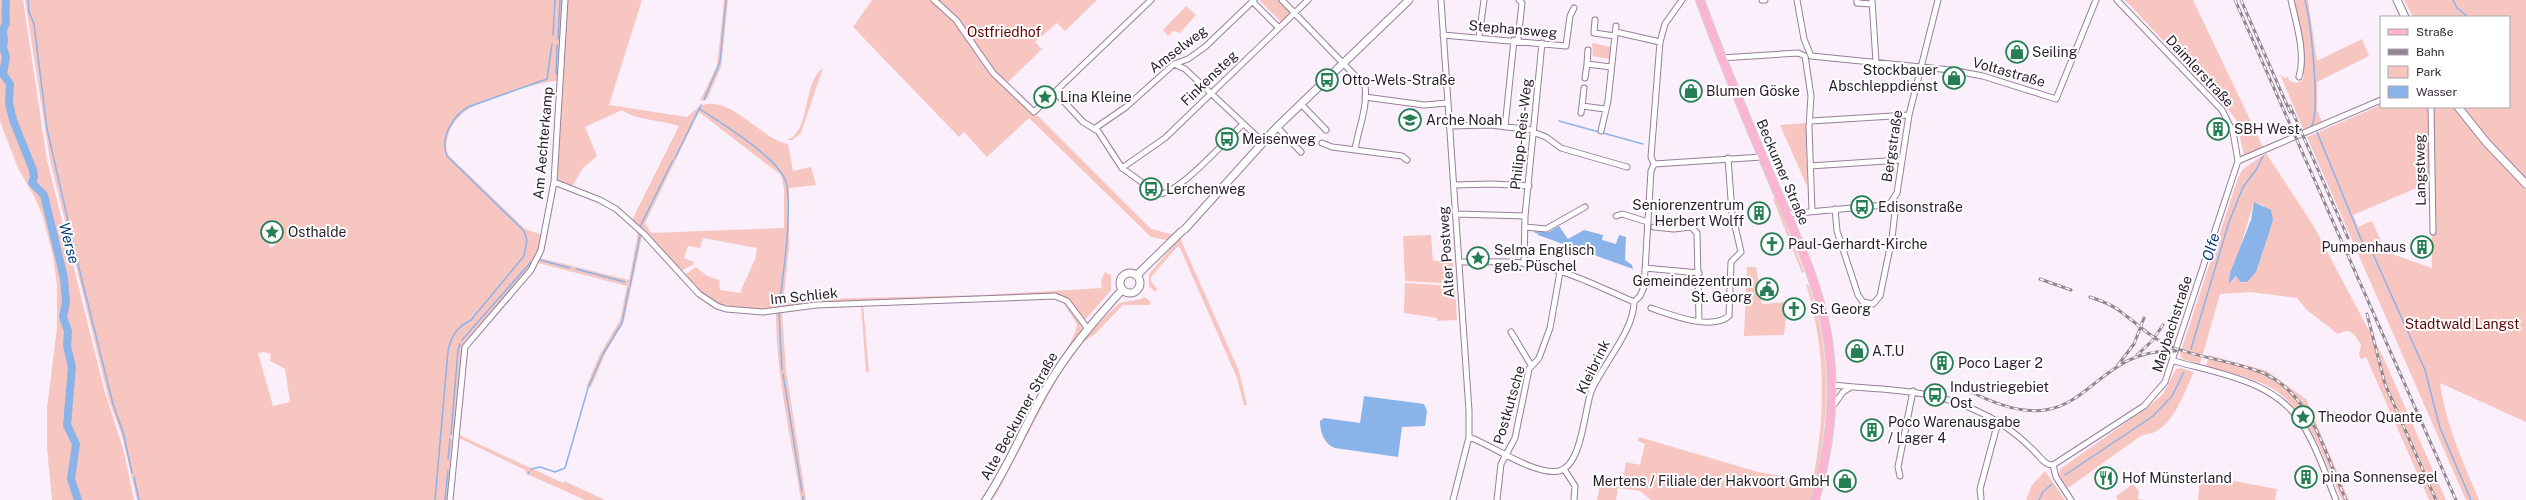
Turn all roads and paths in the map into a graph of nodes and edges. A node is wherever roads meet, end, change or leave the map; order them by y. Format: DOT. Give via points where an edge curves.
graph roads {
  1 [pos="565,0"];
  2 [pos="934,0"];
  3 [pos="1151,0"];
  4 [pos="1282,0"];
  5 [pos="1308,0"];
  6 [pos="1409,0"];
  7 [pos="1441,0"];
  8 [pos="1484,0"];
  9 [pos="1519,0"];
  10 [pos="1682,0"];
  11 [pos="1700,0"];
  12 [pos="1798,0"];
  13 [pos="1857,0"];
  14 [pos="1938,0"];
  15 [pos="2096,0"];
  16 [pos="2117,0"];
  17 [pos="2291,0"];
  18 [pos="2397,0"];
  19 [pos="1253,1"];
  20 [pos="1872,2"];
  21 [pos="1574,8"];
  22 [pos="1295,13"];
  23 [pos="2405,16"];
  24 [pos="1596,20"];
  25 [pos="1616,26"];
  26 [pos="1279,28"];
  27 [pos="1615,34"];
  28 [pos="1443,35"];
  29 [pos="1479,37"];
  30 [pos="1516,40"];
  31 [pos="1660,42"];
  32 [pos="1542,43"];
  33 [pos="1588,50"];
  34 [pos="1807,55"];
  35 [pos="1721,58"];
  36 [pos="1188,59"];
  37 [pos="1876,62"];
  38 [pos="1345,63"];
  39 [pos="1174,64"];
  40 [pos="1587,64"];
  41 [pos="1611,67"];
  42 [pos="1921,67"];
  43 [pos="1185,69"];
  44 [pos="2299,76"];
  45 [pos="1585,78"];
  46 [pos="1584,88"];
  47 [pos="1055,92"];
  48 [pos="1211,93"];
  49 [pos="1365,97"];
  50 [pos="2380,100"];
  51 [pos="1448,103"];
  52 [pos="1301,104"];
  53 [pos="1582,106"];
  54 [pos="2431,108"];
  55 [pos="2459,108"];
  56 [pos="1605,109"];
  57 [pos="1581,113"];
  58 [pos="1909,115"];
  59 [pos="1811,121"];
  60 [pos="1243,124"];
  61 [pos="1449,126"];
  62 [pos="1277,127"];
  63 [pos="1505,127"];
  64 [pos="1094,129"];
  65 [pos="1326,130"];
  66 [pos="1533,131"];
  67 [pos="1601,131"];
  68 [pos="1263,142"];
  69 [pos="1322,143"];
  70 [pos="1355,150"];
  71 [pos="1301,152"];
  72 [pos="1762,157"];
  73 [pos="1728,158"];
  74 [pos="1407,160"];
  75 [pos="1901,160"];
  76 [pos="2238,162"];
  77 [pos="1654,164"];
  78 [pos="1810,166"];
  79 [pos="1627,167"];
  80 [pos="1122,168"];
  81 [pos="554,182"];
  82 [pos="2526,184"];
  83 [pos="1454,185"];
  84 [pos="1529,186"];
  85 [pos="1891,202"];
  86 [pos="1585,207"];
  87 [pos="1835,209"];
  88 [pos="1812,211"];
  89 [pos="1456,214"];
  90 [pos="1787,214"];
  91 [pos="1525,216"];
  92 [pos="1616,216"];
  93 [pos="1648,222"];
  94 [pos="1525,227"];
  95 [pos="1654,227"];
  96 [pos="2433,232"];
  97 [pos="1459,262"];
  98 [pos="1524,264"];
  99 [pos="1645,268"];
  100 [pos="1560,272"];
  101 [pos="1699,273"];
  102 [pos="1137,276"];
  103 [pos="1122,290"];
  104 [pos="1634,302"];
  105 [pos="1651,308"];
  106 [pos="1699,321"];
  107 [pos="1088,329"];
  108 [pos="1511,332"];
  109 [pos="2174,360"];
  110 [pos="1530,365"];
  111 [pos="1832,385"];
  112 [pos="1851,387"];
  113 [pos="1913,391"];
  114 [pos="1831,411"];
  115 [pos="1998,422"];
  116 [pos="1469,437"];
  117 [pos="1507,454"];
  118 [pos="2053,465"];
  119 [pos="1564,469"];
  120 [pos="1900,476"];
  121 [pos="1981,498"];
  122 [pos="450,500"];
  123 [pos="986,500"];
  124 [pos="1453,500"];
  125 [pos="1497,500"];
  126 [pos="1574,500"];
  127 [pos="1815,500"];
  128 [pos="2071,500"];
  129 [pos="2336,500"];
  1 -- 81 [label="street, Am Aechterkamp"];
  2 -- 47 [label="street" via="956,20 993,73 1034,112"];
  3 -- 47 [label="street"];
  4 -- 22 [label="street"];
  5 -- 22 [label="street, Finkensteg"];
  6 -- 38 [label="street"];
  7 -- 28 [label="street, Alter Postweg"];
  8 -- 29 [label="street"];
  9 -- 30 [label="street" via="1522,4"];
  10 -- 31 [label="street, Kleibrink" via="1665,24"];
  11 -- 35 [label="main road, Beckumer Straße"];
  12 -- 34 [label="street"];
  13 -- 20 [label="street" via="1857,3"];
  14 -- 42 [label="street, Bergstraße"];
  15 -- 42 [label="street, Voltastraße" via="2056,99 1983,76"];
  16 -- 76 [label="street, Daimlerstraße" via="2222,110 2233,132"];
  17 -- 44 [label="street" via="2301,67"];
  18 -- 23 [label="street"];
  19 -- 26 [label="street"];
  19 -- 36 [label="street, Amselweg" via="1205,47"];
  20 -- 37 [label="street"];
  21 -- 32 [label="street, Stephansweg" via="1570,16 1566,46"];
  22 -- 26 [label="street, Finkensteg"];
  22 -- 38 [label="street"];
  24 -- 27 [label="street" via="1594,33"];
  25 -- 27 [label="street"];
  26 -- 48 [label="street, Finkensteg"];
  27 -- 31 [label="street"];
  27 -- 41 [label="street"];
  28 -- 29 [label="street, Stephansweg"];
  28 -- 51 [label="street, Alter Postweg"];
  29 -- 30 [label="street, Stephansweg"];
  30 -- 32 [label="street, Stephansweg"];
  30 -- 63 [label="street"];
  31 -- 77 [label="street, Kleibrink" via="1651,157"];
  32 -- 66 [label="street, Philipp-Reis-Weg"];
  33 -- 40 [label="street"];
  34 -- 35 [label="street" via="1798,53"];
  34 -- 37 [label="street"];
  34 -- 59 [label="street"];
  35 -- 72 [label="main road, Beckumer Straße"];
  36 -- 39 [label="street, Amselweg"];
  36 -- 43 [label="street"];
  37 -- 42 [label="street"];
  38 -- 49 [label="street" via="1362,80"];
  38 -- 52 [label="street"];
  39 -- 43 [label="street"];
  39 -- 64 [label="street, Amselweg" via="1126,107"];
  40 -- 41 [label="street"];
  40 -- 45 [label="street"];
  41 -- 56 [label="street"];
  42 -- 58 [label="street, Bergstraße"];
  43 -- 48 [label="street"];
  46 -- 53 [label="street"];
  47 -- 64 [label="street" via="1082,122"];
  48 -- 60 [label="street"];
  48 -- 80 [label="street, Finkensteg" via="1156,145"];
  49 -- 51 [label="street" via="1424,105"];
  49 -- 70 [label="street"];
  50 -- 76 [label="street"];
  51 -- 61 [label="street, Alter Postweg"];
  52 -- 62 [label="street"];
  52 -- 65 [label="street"];
  53 -- 56 [label="street"];
  53 -- 57 [label="street"];
  54 -- 96 [label="street, Langstweg"];
  55 -- 82 [label="street" via="2486,142"];
  56 -- 67 [label="street"];
  58 -- 59 [label="street"];
  58 -- 75 [label="street, Bergstraße"];
  59 -- 78 [label="street"];
  60 -- 68 [label="street"];
  60 -- 80 [label="street" via="1195,172 1164,194 1156,193"];
  61 -- 63 [label="street"];
  61 -- 83 [label="street, Alter Postweg"];
  62 -- 68 [label="street"];
  62 -- 71 [label="street"];
  63 -- 66 [label="street"];
  64 -- 80 [label="street"];
  66 -- 79 [label="street" via="1560,148"];
  66 -- 84 [label="street, Philipp-Reis-Weg"];
  68 -- 102 [label="street" via="1184,230"];
  69 -- 70 [label="street"];
  70 -- 74 [label="street" via="1402,156"];
  72 -- 73 [label="street"];
  72 -- 90 [label="main road, Beckumer Straße"];
  73 -- 77 [label="street"];
  73 -- 106 [label="street" via="1732,213 1741,252 1731,262 1729,316 1724,320"];
  75 -- 78 [label="street"];
  75 -- 85 [label="street, Bergstraße" via="1897,193"];
  76 -- 109 [label="street, Maybachstraße"];
  77 -- 93 [label="street, Kleibrink" via="1651,171"];
  78 -- 88 [label="street"];
  81 -- 107 [label="street, Im Schliek" via="616,209 644,234 699,294 716,306 726,309 764,312 816,305 1055,296 1067,301"];
  81 -- 122 [label="street, Am Aechterkamp" via="537,261 465,347"];
  83 -- 84 [label="street"];
  83 -- 89 [label="street, Alter Postweg"];
  84 -- 91 [label="street, Philipp-Reis-Weg"];
  85 -- 87 [label="street"];
  85 -- 87 [label="street, Bergstraße" via="1895,212 1892,238 1881,292 1877,302 1873,304 1863,302 1858,295 1837,231"];
  86 -- 94 [label="street" via="1546,228"];
  87 -- 88 [label="street"];
  88 -- 90 [label="street"];
  89 -- 91 [label="street"];
  89 -- 97 [label="street, Alter Postweg"];
  90 -- 111 [label="main road, Beckumer Straße" via="1818,295 1828,341"];
  91 -- 94 [label="street, Philipp-Reis-Weg"];
  92 -- 93 [label="street" via="1622,214"];
  93 -- 99 [label="street, Kleibrink"];
  94 -- 98 [label="street, Philipp-Reis-Weg"];
  95 -- 101 [label="street" via="1691,227 1697,233"];
  97 -- 98 [label="street"];
  97 -- 116 [label="street, Alter Postweg"];
  98 -- 100 [label="street"];
  99 -- 101 [label="street"];
  99 -- 104 [label="street, Kleibrink" via="1642,294"];
  100 -- 104 [label="street"];
  100 -- 110 [label="street, Postkutsche" via="1550,328 1539,358"];
  101 -- 106 [label="street"];
  102 -- 103 [label="street" via="1140,283 1136,292"];
  102 -- 103 [label="street, Alte Beckumer Straße" via="1129,272 1123,275 1119,284"];
  103 -- 107 [label="street, Alte Beckumer Straße"];
  104 -- 119 [label="street, Kleibrink" via="1634,310 1626,328 1591,393 1577,452"];
  105 -- 106 [label="street" via="1688,321"];
  107 -- 123 [label="street, Alte Beckumer Straße" via="1046,388 1015,452"];
  108 -- 110 [label="street"];
  109 -- 118 [label="street, Maybachstraße" via="2165,382 2144,406"];
  109 -- 129 [label="street" via="2263,387 2284,401 2304,426"];
  110 -- 117 [label="street, Postkutsche" via="1515,438"];
  111 -- 112 [label="street"];
  111 -- 114 [label="main road, Beckumer Straße"];
  112 -- 113 [label="street"];
  112 -- 114 [label="street" via="1836,399"];
  113 -- 115 [label="street" via="1954,401"];
  113 -- 120 [label="street" via="1898,467"];
  114 -- 127 [label="main road, Beckumer Straße" via="1826,452"];
  115 -- 118 [label="street" via="2024,442 2046,464"];
  115 -- 121 [label="street" via="1980,489"];
  116 -- 117 [label="street"];
  116 -- 124 [label="street, Alter Postweg"];
  117 -- 119 [label="street" via="1538,469"];
  117 -- 125 [label="street, Postkutsche" via="1501,464"];
  118 -- 128 [label="street" via="2056,477"];
  119 -- 126 [label="street" via="1575,486"];
}
